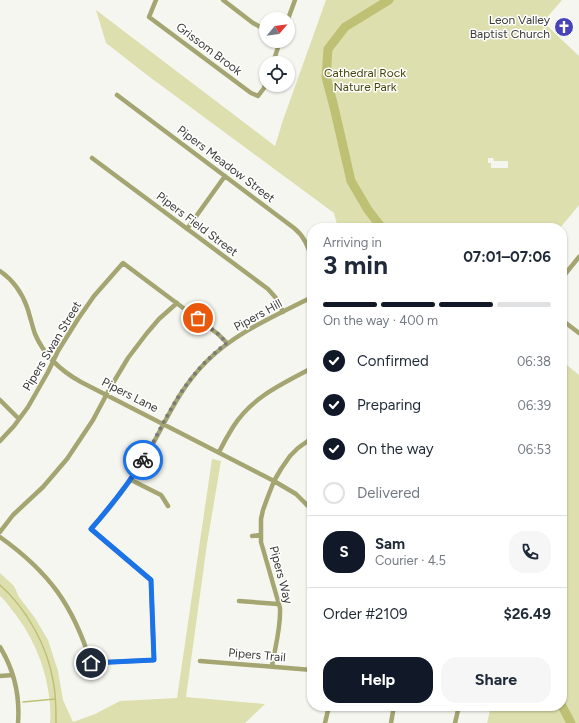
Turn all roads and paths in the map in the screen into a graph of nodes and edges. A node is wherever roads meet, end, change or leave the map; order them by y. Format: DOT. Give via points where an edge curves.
graph roads {
  1 [pos="156,0"];
  2 [pos="222,0"];
  3 [pos="295,0"];
  4 [pos="291,12"];
  5 [pos="259,26"];
  6 [pos="261,92"];
  7 [pos="117,95"];
  8 [pos="92,158"];
  9 [pos="225,176"];
  10 [pos="187,229"];
  11 [pos="307,246"];
  12 [pos="579,257"];
  13 [pos="0,271"];
  14 [pos="567,272"];
  15 [pos="307,300"];
  16 [pos="177,303"];
  17 [pos="283,312"];
  18 [pos="567,324"];
  19 [pos="579,333"];
  20 [pos="227,343"];
  21 [pos="53,361"];
  22 [pos="307,371"];
  23 [pos="107,395"];
  24 [pos="0,400"];
  25 [pos="19,419"];
  26 [pos="163,423"];
  27 [pos="0,442"];
  28 [pos="307,442"];
  29 [pos="219,452"];
  30 [pos="131,480"];
  31 [pos="274,481"];
  32 [pos="307,505"];
  33 [pos="168,506"];
  34 [pos="0,532"];
  35 [pos="252,536"];
  36 [pos="261,536"];
  37 [pos="0,537"];
  38 [pos="238,601"];
  39 [pos="278,604"];
  40 [pos="0,647"];
  41 [pos="200,660"];
  42 [pos="272,666"];
  43 [pos="307,670"];
  44 [pos="13,675"];
  45 [pos="0,676"];
  46 [pos="328,711"];
  47 [pos="393,711"];
  48 [pos="458,711"];
  49 [pos="18,723"];
  50 [pos="325,723"];
  51 [pos="391,723"];
  52 [pos="455,723"];
  1 -- 6 [label="street, Grissom Brook" via="149,17 251,93 258,96"];
  2 -- 5 [label="street"];
  3 -- 4 [label="street"];
  7 -- 9 [label="street, Pipers Meadow Street"];
  8 -- 10 [label="street, Pipers Field Street"];
  9 -- 10 [label="street"];
  9 -- 11 [label="street, Pipers Meadow Street" via="297,231"];
  10 -- 17 [label="street, Pipers Field Street" via="268,289"];
  12 -- 14 [label="street"];
  13 -- 21 [label="street, Pipers Lane" via="11,280 20,293 37,338"];
  15 -- 17 [label="street, Pipers Hill"];
  16 -- 20 [label="street"];
  16 -- 21 [label="street, Pipers Swan Street" via="123,263 94,296"];
  16 -- 23 [label="street" via="147,333 128,358"];
  17 -- 20 [label="street, Pipers Hill"];
  18 -- 19 [label="street"];
  20 -- 26 [label="street, Pipers Hill" via="192,378"];
  21 -- 23 [label="street, Pipers Lane" via="71,376"];
  21 -- 25 [label="street, Pipers Swan Street"];
  22 -- 29 [label="street" via="272,389 252,405 233,427"];
  23 -- 26 [label="street, Pipers Lane"];
  23 -- 34 [label="street" via="68,459 13,514"];
  24 -- 25 [label="street"];
  25 -- 27 [label="street, Pipers Swan Street"];
  26 -- 29 [label="street, Pipers Lane"];
  26 -- 30 [label="street, Pipers Hill"];
  28 -- 31 [label="street, Pipers Way" via="290,456"];
  29 -- 31 [label="street, Pipers Lane"];
  30 -- 33 [label="street" via="161,496"];
  30 -- 37 [label="street, Pipers Hill" via="91,529 151,580 154,660 91,663 79,628 62,597 36,566"];
  31 -- 32 [label="street, Pipers Lane" via="296,494"];
  31 -- 36 [label="street, Pipers Way" via="263,510"];
  35 -- 36 [label="street, Pipers Way"];
  36 -- 39 [label="street, Pipers Way"];
  38 -- 39 [label="street"];
  39 -- 42 [label="street, Pipers Way" via="279,630"];
  40 -- 44 [label="street"];
  41 -- 42 [label="street, Pipers Trail"];
  42 -- 43 [label="street, Pipers Trail"];
  44 -- 45 [label="street"];
  44 -- 49 [label="street"];
  46 -- 50 [label="street"];
  47 -- 51 [label="street"];
  48 -- 52 [label="street"];
}
